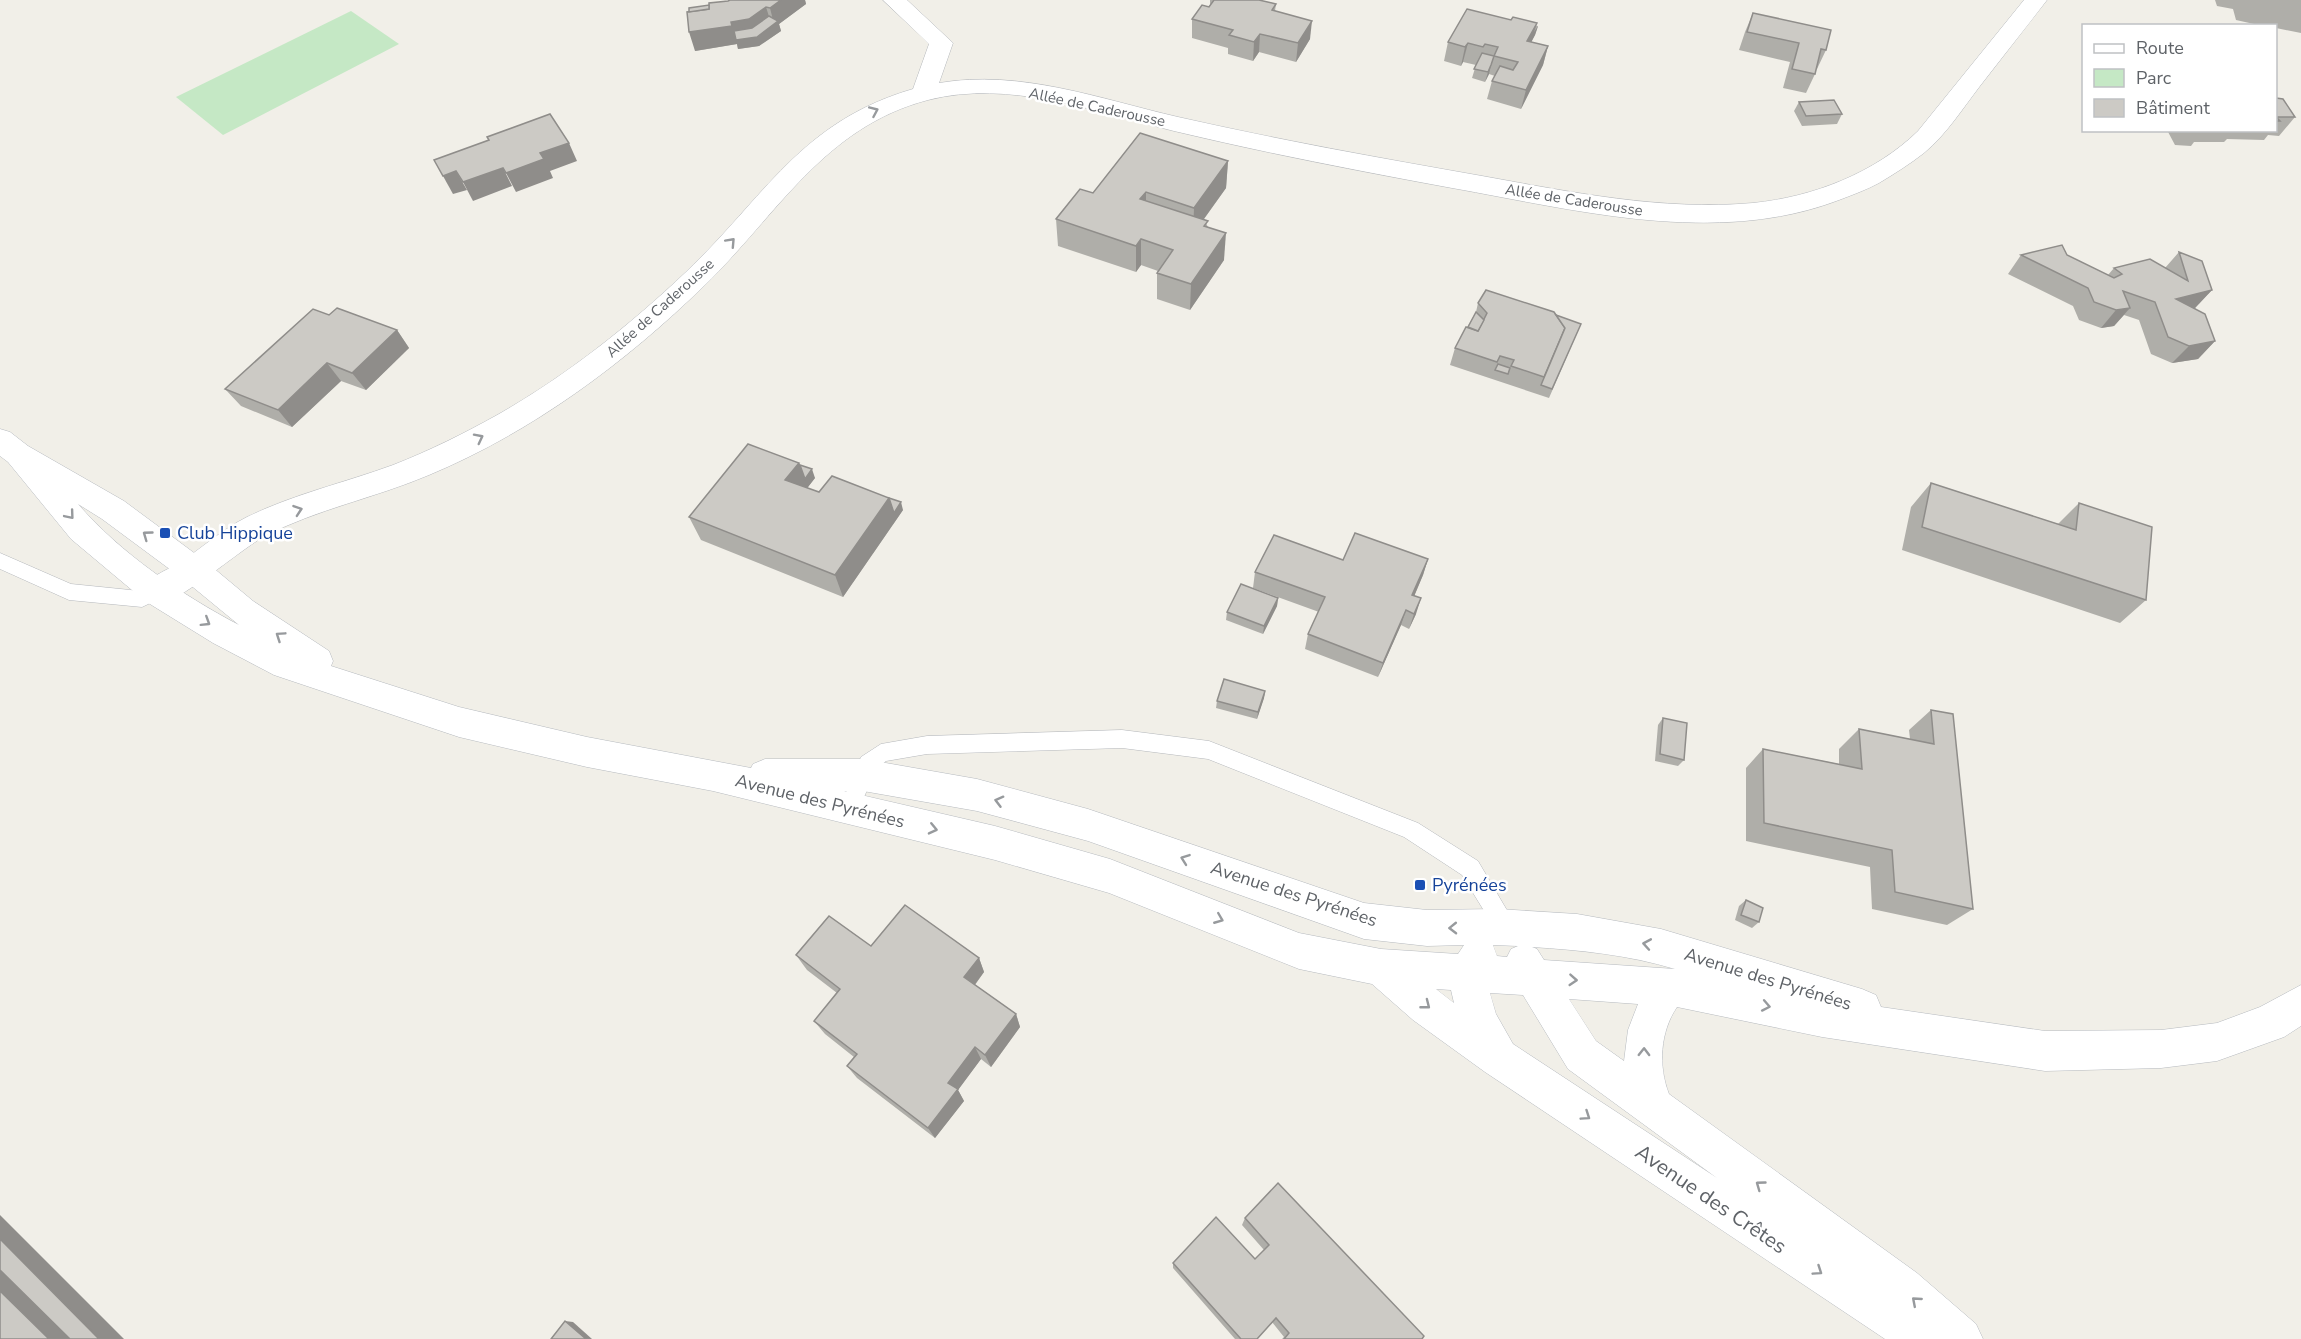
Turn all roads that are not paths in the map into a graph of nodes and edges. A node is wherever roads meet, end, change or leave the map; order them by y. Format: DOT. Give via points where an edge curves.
graph roads {
  1 [pos="894,0"];
  2 [pos="2036,0"];
  3 [pos="923,94"];
  4 [pos="9,447"];
  5 [pos="0,561"];
  6 [pos="194,570"];
  7 [pos="156,591"];
  8 [pos="364,692"];
  9 [pos="713,775"];
  10 [pos="863,775"];
  11 [pos="849,809"];
  12 [pos="1498,927"];
  13 [pos="1381,967"];
  14 [pos="1467,973"];
  15 [pos="1536,977"];
  16 [pos="1669,987"];
  17 [pos="2301,1004"];
  18 [pos="1942,1037"];
  19 [pos="1499,1058"];
  20 [pos="1655,1109"];
  21 [pos="1923,1339"];
  22 [pos="1960,1339"];
  1 -- 3 [label="street" via="941,43"];
  2 -- 3 [label="street, Allée de Caderousse" via="1940,122 1913,149 1871,177 1822,198 1782,208 1728,214 1670,214 1606,206 1399,170 1039,92 976,87"];
  6 -- 3 [label="street, Allée de Caderousse, one-way" via="230,541 260,524 431,462 550,396 615,351 671,301 731,244 799,165 829,139 862,117 898,100"];
  6 -- 4 [label="street, Avenue des Pyrénées, one-way" via="113,510"];
  4 -- 7 [label="street, Avenue des Pyrénées, one-way" via="82,530"];
  5 -- 7 [label="lane" via="69,592 142,599"];
  6 -- 7 [label="street, Allée de Caderousse"];
  8 -- 6 [label="street, Avenue des Pyrénées, one-way" via="242,610"];
  7 -- 8 [label="street, Avenue des Pyrénées, one-way" via="286,665"];
  8 -- 9 [label="street, Avenue des Pyrénées" via="469,724 587,752"];
  9 -- 10 [label="street, Avenue des Pyrénées"];
  9 -- 11 [label="street, Avenue des Pyrénées"];
  10 -- 11 [label="lane"];
  12 -- 10 [label="street, Avenue des Pyrénées, one-way" via="1427,928 1364,921 1088,825 977,795"];
  10 -- 12 [label="lane" via="867,763 881,753 927,745 1122,739 1209,750 1411,831 1470,868 1497,912"];
  11 -- 13 [label="street, Avenue des Pyrénées, one-way" via="995,843 1110,876 1299,951"];
  12 -- 14 [label="street"];
  12 -- 15 [label="street, Avenue des Crêtes"];
  18 -- 12 [label="street, Avenue des Pyrénées, one-way" via="1831,997 1661,947 1578,932"];
  13 -- 14 [label="street, Avenue des Pyrénées"];
  13 -- 19 [label="street, Avenue des Crêtes, one-way" via="1427,1007"];
  14 -- 15 [label="street, Avenue des Pyrénées"];
  14 -- 19 [label="street, Avenue des Crêtes" via="1473,1009"];
  15 -- 16 [label="street, Avenue des Pyrénées, one-way"];
  15 -- 20 [label="street, Avenue des Crêtes" via="1582,1055"];
  16 -- 18 [label="street, Avenue des Pyrénées, one-way"];
  20 -- 16 [label="street, one-way" via="1644,1079 1644,1044 1656,1002"];
  17 -- 18 [label="street, Avenue des Pyrénées" via="2270,1023 2217,1042 2161,1048 2045,1051"];
  19 -- 21 [label="street, Avenue des Crêtes, one-way"];
  22 -- 20 [label="street, Avenue des Crêtes, one-way" via="1902,1288"];
}
